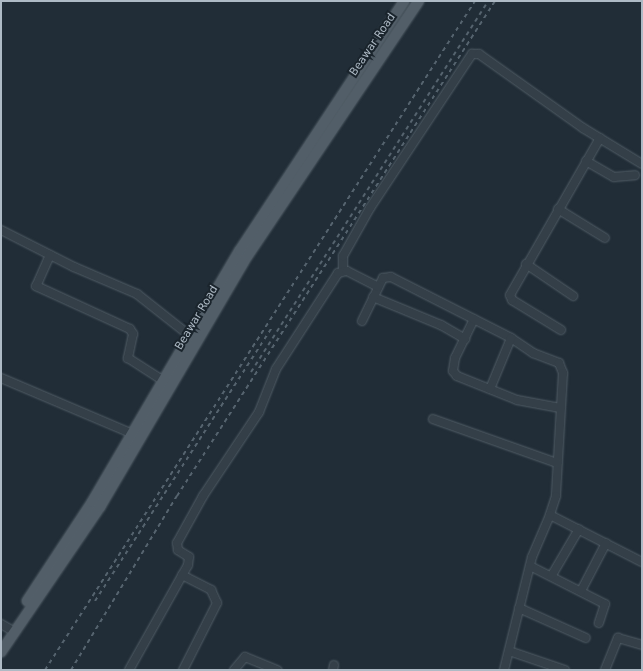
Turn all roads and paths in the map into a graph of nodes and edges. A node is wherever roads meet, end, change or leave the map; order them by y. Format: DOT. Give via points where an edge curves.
graph roads {
  1 [pos="404,1"];
  2 [pos="419,1"];
  3 [pos="600,138"];
  4 [pos="586,162"];
  5 [pos="642,164"];
  6 [pos="635,175"];
  7 [pos="558,209"];
  8 [pos="1,230"];
  9 [pos="605,238"];
  10 [pos="50,255"];
  11 [pos="526,264"];
  12 [pos="343,270"];
  13 [pos="378,287"];
  14 [pos="573,296"];
  15 [pos="373,297"];
  16 [pos="474,319"];
  17 [pos="362,321"];
  18 [pos="562,330"];
  19 [pos="190,336"];
  20 [pos="511,338"];
  21 [pos="465,339"];
  22 [pos="1,378"];
  23 [pos="162,380"];
  24 [pos="490,389"];
  25 [pos="560,408"];
  26 [pos="433,419"];
  27 [pos="133,434"];
  28 [pos="557,463"];
  29 [pos="550,515"];
  30 [pos="579,529"];
  31 [pos="606,543"];
  32 [pos="642,562"];
  33 [pos="530,566"];
  34 [pos="182,575"];
  35 [pos="552,575"];
  36 [pos="581,591"];
  37 [pos="519,608"];
  38 [pos="599,623"];
  39 [pos="8,628"];
  40 [pos="586,638"];
  41 [pos="1,641"];
  42 [pos="642,645"];
  43 [pos="509,651"];
  44 [pos="1,652"];
  45 [pos="129,670"];
  46 [pos="183,670"];
  47 [pos="234,670"];
  48 [pos="278,670"];
  49 [pos="504,670"];
  50 [pos="565,670"];
  51 [pos="605,670"];
  1 -- 19 [label="main road, Beawar Road" via="240,250"];
  2 -- 39 [label="main road, Beawar Road" via="248,255 100,507"];
  3 -- 4 [label="street"];
  3 -- 5 [label="street"];
  3 -- 12 [label="street" via="490,61 472,54 370,208 343,256"];
  4 -- 6 [label="street" via="614,177"];
  4 -- 7 [label="street"];
  7 -- 9 [label="street"];
  7 -- 11 [label="street"];
  8 -- 10 [label="street"];
  10 -- 19 [label="street" via="137,294"];
  10 -- 23 [label="street" via="36,286 130,329 128,358"];
  11 -- 14 [label="street"];
  11 -- 18 [label="street" via="510,298"];
  12 -- 13 [label="street"];
  12 -- 34 [label="street" via="276,369 259,412 203,496 177,543 176,548 189,558"];
  13 -- 15 [label="street"];
  13 -- 16 [label="street" via="382,278 391,277"];
  15 -- 17 [label="street"];
  15 -- 21 [label="street" via="441,325"];
  16 -- 20 [label="street"];
  16 -- 21 [label="street"];
  19 -- 23 [label="main road, Beawar Road"];
  20 -- 24 [label="street"];
  20 -- 25 [label="street" via="561,366"];
  21 -- 24 [label="street" via="453,371"];
  22 -- 27 [label="street"];
  23 -- 27 [label="main road, Beawar Road"];
  24 -- 25 [label="street" via="517,400"];
  25 -- 28 [label="street"];
  26 -- 28 [label="street"];
  27 -- 39 [label="main road, Beawar Road"];
  28 -- 29 [label="street" via="556,496"];
  29 -- 30 [label="street"];
  29 -- 33 [label="street"];
  30 -- 31 [label="street"];
  30 -- 35 [label="street"];
  31 -- 32 [label="street"];
  31 -- 36 [label="street"];
  33 -- 35 [label="street"];
  33 -- 37 [label="street"];
  34 -- 45 [label="street"];
  34 -- 46 [label="street" via="211,590 217,603"];
  35 -- 36 [label="street"];
  36 -- 38 [label="street" via="605,604"];
  37 -- 40 [label="street"];
  37 -- 43 [label="street"];
  39 -- 41 [label="main road, Beawar Road"];
  39 -- 44 [label="main road, Beawar Road"];
  42 -- 51 [label="street" via="618,638"];
  43 -- 49 [label="street"];
  43 -- 50 [label="street"];
  47 -- 48 [label="street" via="245,657"];
}
